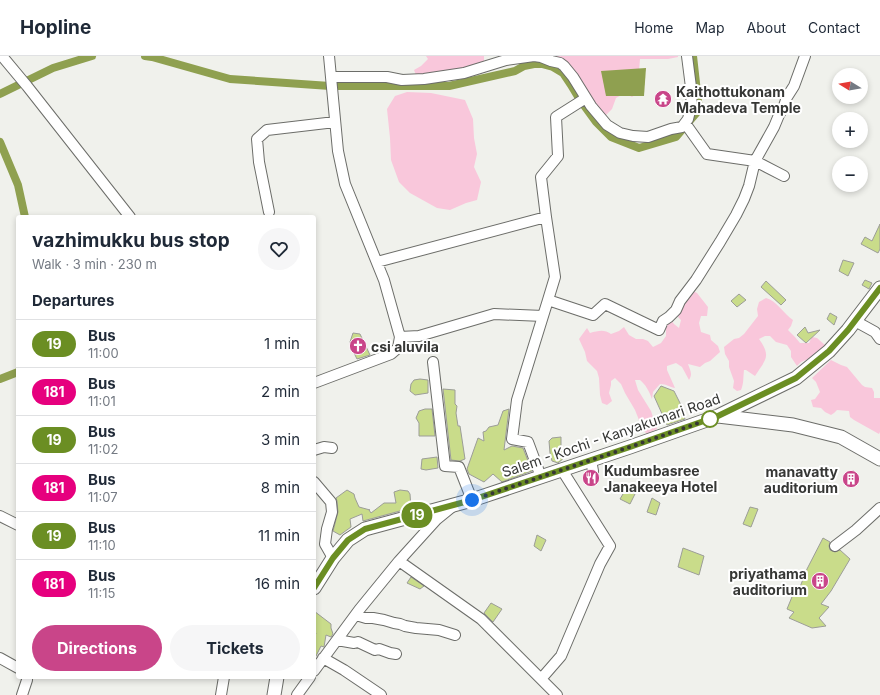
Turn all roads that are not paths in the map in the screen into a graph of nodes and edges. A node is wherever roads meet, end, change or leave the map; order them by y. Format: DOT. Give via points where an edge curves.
graph roads {
  1 [pos="2,56"];
  2 [pos="329,56"];
  3 [pos="687,56"];
  4 [pos="805,56"];
  5 [pos="332,77"];
  6 [pos="586,98"];
  7 [pos="335,122"];
  8 [pos="685,123"];
  9 [pos="755,161"];
  10 [pos="784,176"];
  11 [pos="268,212"];
  12 [pos="128,215"];
  13 [pos="546,217"];
  14 [pos="377,262"];
  15 [pos="880,288"];
  16 [pos="548,300"];
  17 [pos="543,316"];
  18 [pos="856,321"];
  19 [pos="400,337"];
  20 [pos="880,339"];
  21 [pos="433,362"];
  22 [pos="316,382"];
  23 [pos="718,416"];
  24 [pos="332,448"];
  25 [pos="316,449"];
  26 [pos="880,459"];
  27 [pos="562,470"];
  28 [pos="541,477"];
  29 [pos="316,484"];
  30 [pos="472,500"];
  31 [pos="456,505"];
  32 [pos="880,508"];
  33 [pos="1,519"];
  34 [pos="16,524"];
  35 [pos="835,546"];
  36 [pos="333,558"];
  37 [pos="399,561"];
  38 [pos="316,585"];
  39 [pos="356,615"];
  40 [pos="455,635"];
  41 [pos="337,640"];
  42 [pos="396,654"];
  43 [pos="0,658"];
  44 [pos="323,658"];
  45 [pos="16,667"];
  46 [pos="316,668"];
  47 [pos="27,679"];
  48 [pos="223,679"];
  49 [pos="277,679"];
  50 [pos="309,679"];
  51 [pos="541,679"];
  52 [pos="376,693"];
  53 [pos="22,695"];
  54 [pos="221,695"];
  55 [pos="274,695"];
  56 [pos="297,695"];
  57 [pos="557,695"];
  1 -- 12 [label="street"];
  2 -- 5 [label="street"];
  3 -- 8 [label="street" via="692,95"];
  4 -- 9 [label="street" via="794,86"];
  5 -- 6 [label="street" via="424,79 464,73 506,60 534,56 560,63 573,77"];
  5 -- 7 [label="street"];
  6 -- 8 [label="street" via="607,125 620,133 648,136"];
  6 -- 13 [label="street" via="556,117 558,156 540,177"];
  7 -- 11 [label="street" via="267,130 257,139"];
  7 -- 14 [label="street" via="345,184"];
  8 -- 9 [label="street" via="707,154"];
  9 -- 10 [label="street"];
  9 -- 16 [label="street" via="744,199 720,242 676,310 663,320 659,330 605,304 593,315"];
  13 -- 14 [label="street"];
  13 -- 16 [label="street" via="555,277"];
  14 -- 19 [label="street"];
  15 -- 18 [label="main road, Salem - Kochi - Kanyakumari Road"];
  16 -- 17 [label="street"];
  17 -- 19 [label="street" via="494,314 419,336"];
  17 -- 28 [label="street" via="517,400 512,439 528,442"];
  18 -- 20 [label="street" via="875,332"];
  18 -- 23 [label="main road, Salem - Kochi - Kanyakumari Road" via="829,351 796,378"];
  19 -- 22 [label="street" via="398,348 391,354"];
  21 -- 30 [label="street" via="445,466 459,467"];
  23 -- 26 [label="main road" via="794,425 841,437"];
  23 -- 27 [label="main road, Salem - Kochi - Kanyakumari Road" via="592,466"];
  24 -- 25 [label="street"];
  27 -- 28 [label="main road, Salem - Kochi - Kanyakumari Road"];
  27 -- 51 [label="street" via="610,546 561,656"];
  28 -- 30 [label="main road, Salem - Kochi - Kanyakumari Road"];
  29 -- 36 [label="street" via="331,502 332,512 325,544"];
  30 -- 31 [label="main road, Salem - Kochi - Kanyakumari Road"];
  31 -- 36 [label="main road, Salem - Kochi - Kanyakumari Road" via="365,529 348,540"];
  31 -- 37 [label="street" via="437,519"];
  32 -- 35 [label="street"];
  33 -- 34 [label="street"];
  36 -- 38 [label="main road, Salem - Kochi - Kanyakumari Road"];
  37 -- 39 [label="street"];
  37 -- 51 [label="street" via="481,619"];
  39 -- 40 [label="street"];
  39 -- 41 [label="street"];
  41 -- 42 [label="street" via="358,642 375,650"];
  41 -- 44 [label="street"];
  43 -- 45 [label="street"];
  44 -- 46 [label="street"];
  44 -- 52 [label="street"];
  47 -- 53 [label="street"];
  48 -- 54 [label="street"];
  49 -- 55 [label="main road"];
  50 -- 56 [label="street"];
  51 -- 57 [label="street"];
}
